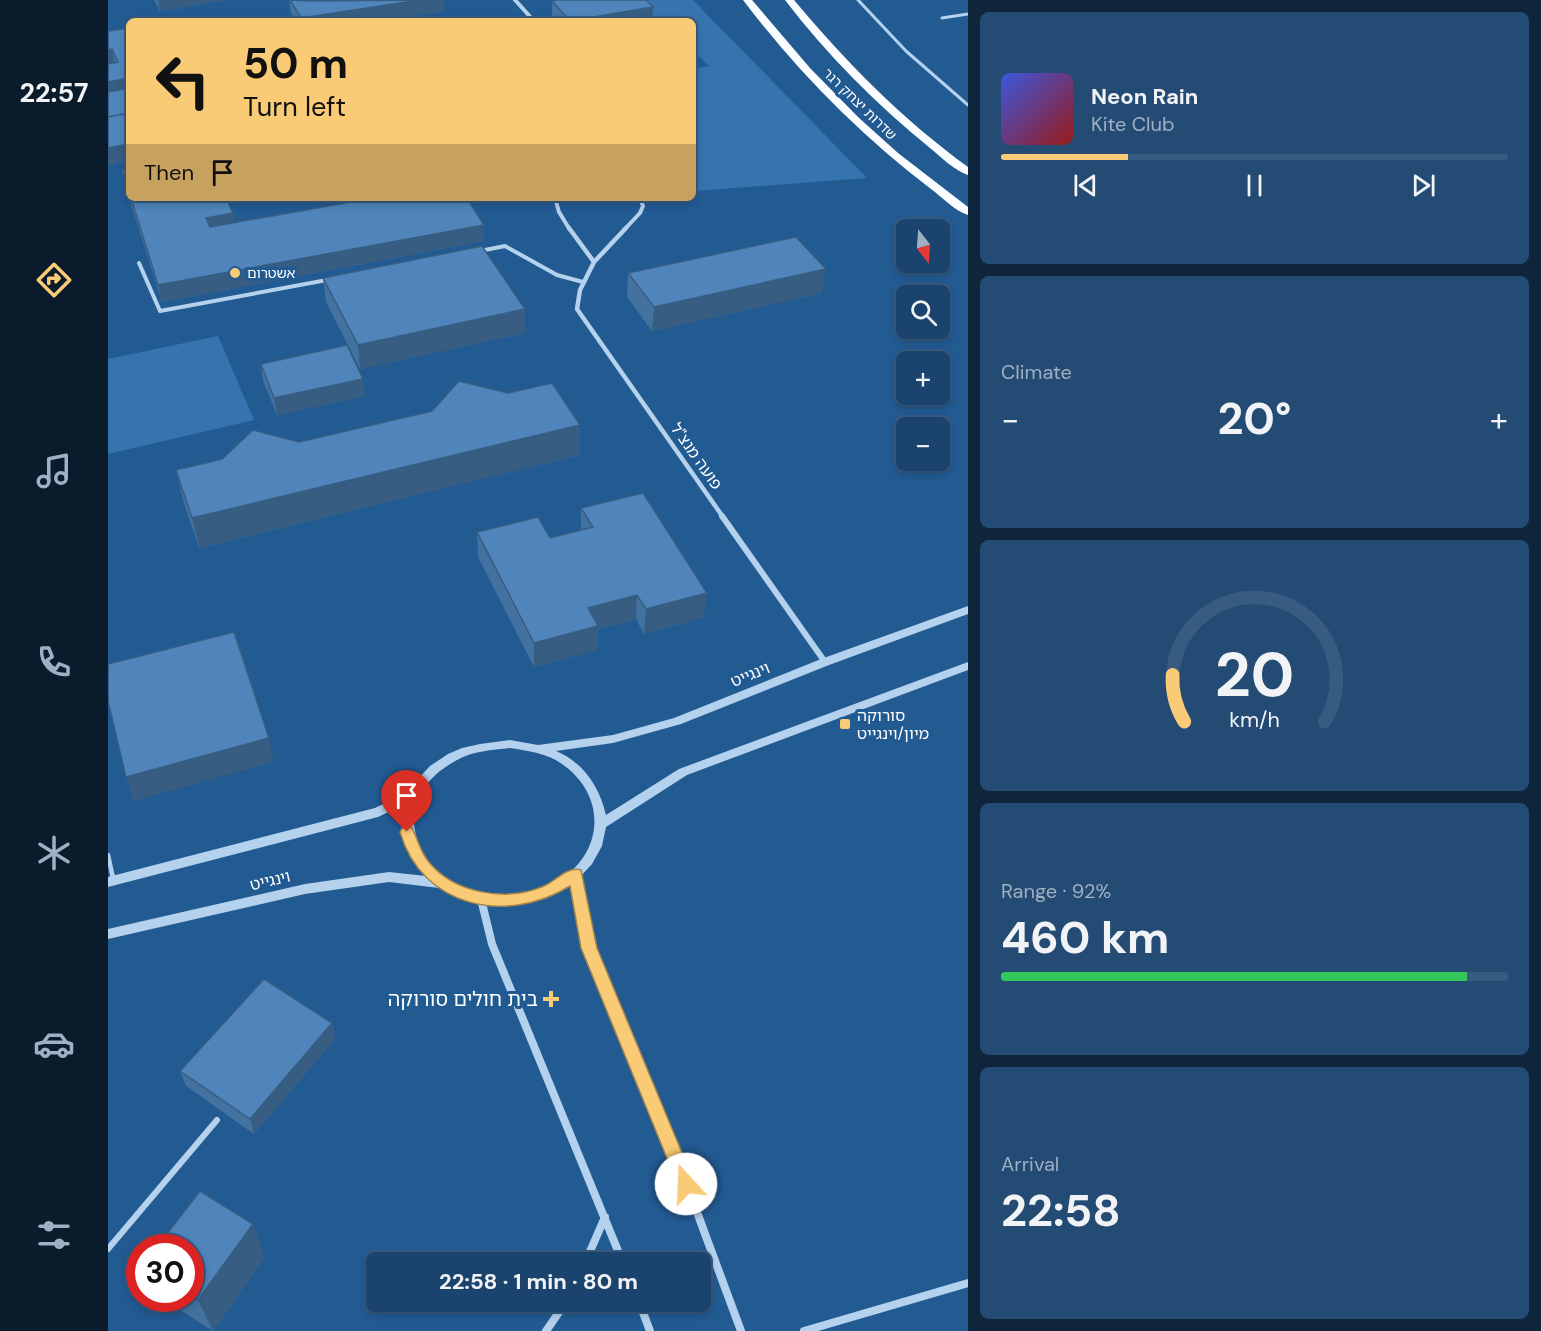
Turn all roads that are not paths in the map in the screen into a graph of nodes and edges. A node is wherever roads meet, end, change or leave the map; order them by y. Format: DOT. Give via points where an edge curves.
graph roads {
  1 [pos="515,0"];
  2 [pos="747,0"];
  3 [pos="789,0"];
  4 [pos="858,0"];
  5 [pos="968,14"];
  6 [pos="531,18"];
  7 [pos="942,18"];
  8 [pos="968,105"];
  9 [pos="968,172"];
  10 [pos="554,201"];
  11 [pos="641,201"];
  12 [pos="968,212"];
  13 [pos="471,253"];
  14 [pos="594,262"];
  15 [pos="139,263"];
  16 [pos="333,279"];
  17 [pos="583,282"];
  18 [pos="968,610"];
  19 [pos="825,662"];
  20 [pos="968,666"];
  21 [pos="539,749"];
  22 [pos="413,795"];
  23 [pos="602,824"];
  24 [pos="108,855"];
  25 [pos="575,875"];
  26 [pos="110,881"];
  27 [pos="442,883"];
  28 [pos="481,899"];
  29 [pos="108,934"];
  30 [pos="217,1120"];
  31 [pos="605,1216"];
  32 [pos="108,1249"];
  33 [pos="590,1252"];
  34 [pos="619,1252"];
  35 [pos="968,1283"];
  36 [pos="559,1312"];
  37 [pos="643,1312"];
  38 [pos="546,1331"];
  39 [pos="650,1331"];
  40 [pos="741,1331"];
  41 [pos="804,1331"];
  1 -- 6 [label="street"];
  2 -- 12 [label="main road, שדרות יצחק רגר" via="858,123"];
  3 -- 9 [label="main road, שדרות יצחק רגר" via="857,77"];
  4 -- 8 [label="lane" via="906,51"];
  5 -- 7 [label="lane"];
  10 -- 14 [label="street" via="560,216"];
  11 -- 14 [label="street, פועה מנצ\"ל" via="640,213"];
  13 -- 17 [label="lane" via="505,246 557,275"];
  14 -- 17 [label="street, פועה מנצ\"ל"];
  15 -- 16 [label="lane" via="160,311"];
  17 -- 19 [label="street, פועה מנצ\"ל" via="576,297 577,309"];
  18 -- 19 [label="street, וינגייט"];
  19 -- 21 [label="street, וינגייט" via="677,721 613,739"];
  20 -- 23 [label="street" via="683,772"];
  21 -- 22 [label="street" via="510,744 481,747 453,756 437,767"];
  21 -- 23 [label="street" via="565,760 585,778 598,800"];
  22 -- 26 [label="street" via="378,812"];
  22 -- 27 [label="street" via="407,813 413,852"];
  23 -- 25 [label="street" via="589,859"];
  24 -- 26 [label="lane"];
  25 -- 28 [label="street" via="548,892 515,900"];
  25 -- 40 [label="street" via="589,948 671,1142"];
  27 -- 28 [label="street"];
  27 -- 29 [label="street, וינגייט" via="389,878 305,888"];
  28 -- 31 [label="street" via="492,944"];
  30 -- 32 [label="lane"];
  31 -- 33 [label="street"];
  31 -- 34 [label="street"];
  35 -- 41 [label="street"];
  36 -- 38 [label="street"];
  37 -- 39 [label="street"];
}
